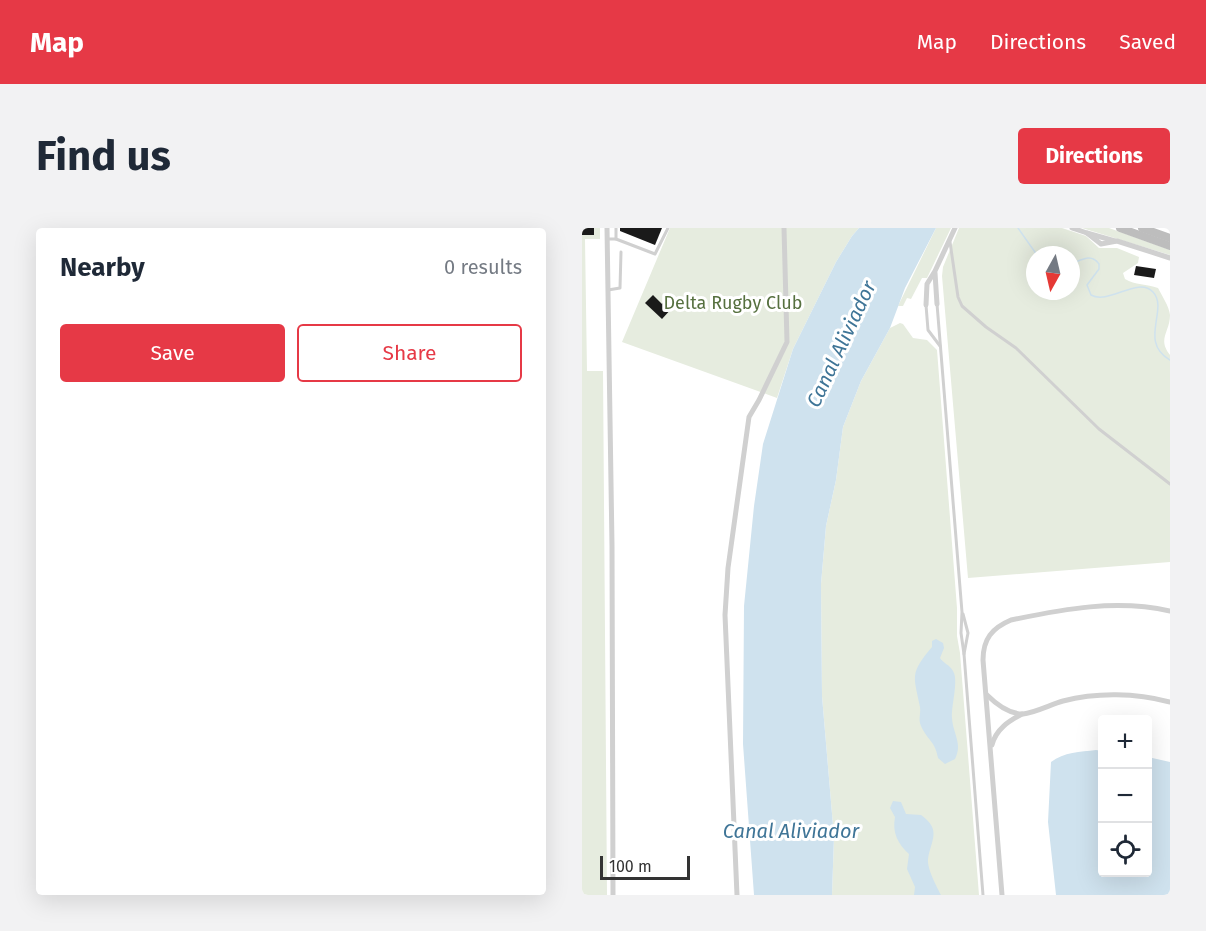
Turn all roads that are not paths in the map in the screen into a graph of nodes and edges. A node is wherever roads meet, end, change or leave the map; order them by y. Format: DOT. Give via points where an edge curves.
graph roads {
  1 [pos="607,228"];
  2 [pos="616,228"];
  3 [pos="668,228"];
  4 [pos="784,228"];
  5 [pos="955,228"];
  6 [pos="1072,228"];
  7 [pos="1120,228"];
  8 [pos="1142,228"];
  9 [pos="1170,238"];
  10 [pos="607,239"];
  11 [pos="616,240"];
  12 [pos="950,242"];
  13 [pos="1170,246"];
  14 [pos="621,252"];
  15 [pos="1169,258"];
  16 [pos="935,271"];
  17 [pos="608,290"];
  18 [pos="937,301"];
  19 [pos="925,302"];
  20 [pos="940,346"];
  21 [pos="1170,484"];
  22 [pos="1170,611"];
  23 [pos="962,612"];
  24 [pos="964,654"];
  25 [pos="987,695"];
  26 [pos="1170,702"];
  27 [pos="1024,714"];
  28 [pos="991,747"];
  29 [pos="613,895"];
  30 [pos="737,895"];
  31 [pos="983,895"];
  32 [pos="1002,895"];
  1 -- 10 [label="street"];
  2 -- 11 [label="lane"];
  3 -- 11 [label="lane" via="655,255"];
  4 -- 30 [label="street" via="787,342 749,417 728,568 728,697"];
  5 -- 12 [label="street"];
  6 -- 15 [label="street" via="1101,244 1117,241"];
  7 -- 13 [label="main road"];
  8 -- 9 [label="main road"];
  10 -- 11 [label="lane"];
  10 -- 17 [label="street"];
  12 -- 16 [label="street"];
  12 -- 21 [label="lane" via="962,306 1016,348 1099,429"];
  14 -- 17 [label="lane" via="620,288"];
  16 -- 18 [label="street"];
  16 -- 19 [label="street" via="927,284"];
  17 -- 29 [label="street"];
  18 -- 19 [label="street"];
  18 -- 20 [label="lane"];
  19 -- 20 [label="lane" via="928,330"];
  20 -- 23 [label="lane"];
  22 -- 25 [label="street" via="1137,606 1081,606 1002,624 984,642"];
  23 -- 24 [label="lane"];
  23 -- 24 [label="lane" via="968,633"];
  24 -- 31 [label="lane"];
  25 -- 27 [label="street" via="1005,709"];
  25 -- 28 [label="street"];
  26 -- 27 [label="street" via="1140,696 1089,696"];
  27 -- 28 [label="street" via="999,731"];
  28 -- 32 [label="street"];
}
